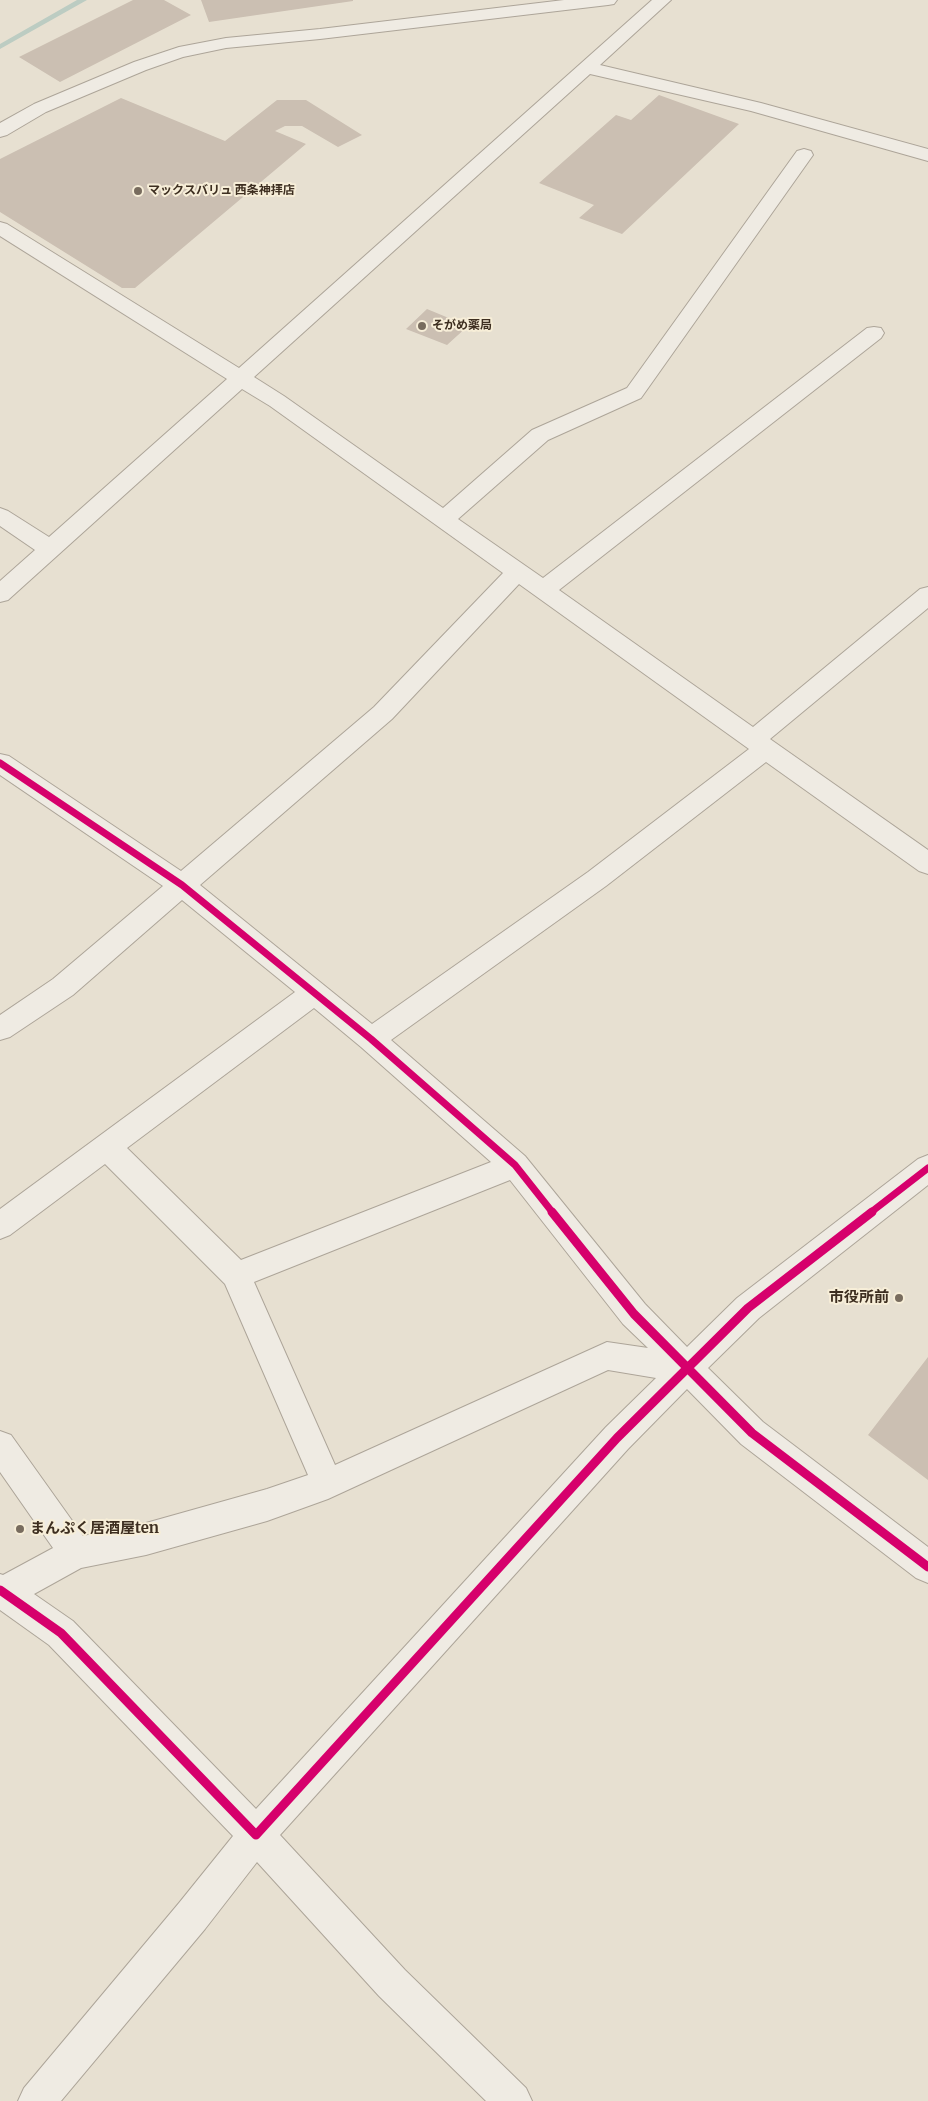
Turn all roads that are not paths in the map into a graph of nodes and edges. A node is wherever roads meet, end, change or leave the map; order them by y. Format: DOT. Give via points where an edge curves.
graph roads {
  1 [pos="608,0"];
  2 [pos="662,0"];
  3 [pos="588,68"];
  4 [pos="0,130"];
  5 [pos="804,154"];
  6 [pos="928,155"];
  7 [pos="0,228"];
  8 [pos="874,333"];
  9 [pos="242,378"];
  10 [pos="0,516"];
  11 [pos="444,520"];
  12 [pos="50,549"];
  13 [pos="517,572"];
  14 [pos="542,590"];
  15 [pos="0,594"];
  16 [pos="928,595"];
  17 [pos="759,744"];
  18 [pos="6,775"];
  19 [pos="928,864"];
  20 [pos="182,885"];
  21 [pos="315,992"];
  22 [pos="0,1029"];
  23 [pos="371,1039"];
  24 [pos="107,1147"];
  25 [pos="516,1166"];
  26 [pos="928,1168"];
  27 [pos="0,1226"];
  28 [pos="236,1275"];
  29 [pos="686,1369"];
  30 [pos="0,1446"];
  31 [pos="328,1484"];
  32 [pos="76,1553"];
  33 [pos="928,1567"];
  34 [pos="2,1591"];
  35 [pos="256,1835"];
  36 [pos="37,2101"];
  37 [pos="513,2101"];
  1 -- 4 [label="street" via="226,43 179,52 40,108"];
  2 -- 3 [label="street"];
  3 -- 6 [label="street" via="755,107"];
  3 -- 9 [label="street"];
  5 -- 11 [label="street" via="634,393 540,435"];
  7 -- 9 [label="street"];
  8 -- 14 [label="street"];
  9 -- 11 [label="street"];
  9 -- 12 [label="street"];
  10 -- 12 [label="street"];
  11 -- 13 [label="street"];
  12 -- 15 [label="street"];
  13 -- 14 [label="street"];
  13 -- 20 [label="street" via="383,713"];
  14 -- 17 [label="street"];
  16 -- 17 [label="street"];
  17 -- 19 [label="street"];
  17 -- 23 [label="street" via="597,880"];
  18 -- 20 [label="street"];
  20 -- 21 [label="street"];
  20 -- 22 [label="street" via="63,987"];
  21 -- 23 [label="street"];
  21 -- 24 [label="street"];
  23 -- 25 [label="street"];
  24 -- 27 [label="street"];
  24 -- 28 [label="street"];
  25 -- 28 [label="street"];
  25 -- 29 [label="street" via="634,1314"];
  26 -- 29 [label="street" via="748,1308"];
  28 -- 31 [label="street"];
  29 -- 31 [label="street" via="607,1356"];
  29 -- 33 [label="street" via="752,1433"];
  29 -- 35 [label="street" via="617,1438"];
  30 -- 32 [label="street"];
  31 -- 32 [label="street" via="164,1534"];
  32 -- 34 [label="street"];
  34 -- 35 [label="street" via="61,1633"];
  35 -- 36 [label="street"];
  35 -- 37 [label="street" via="392,1983"];
}
